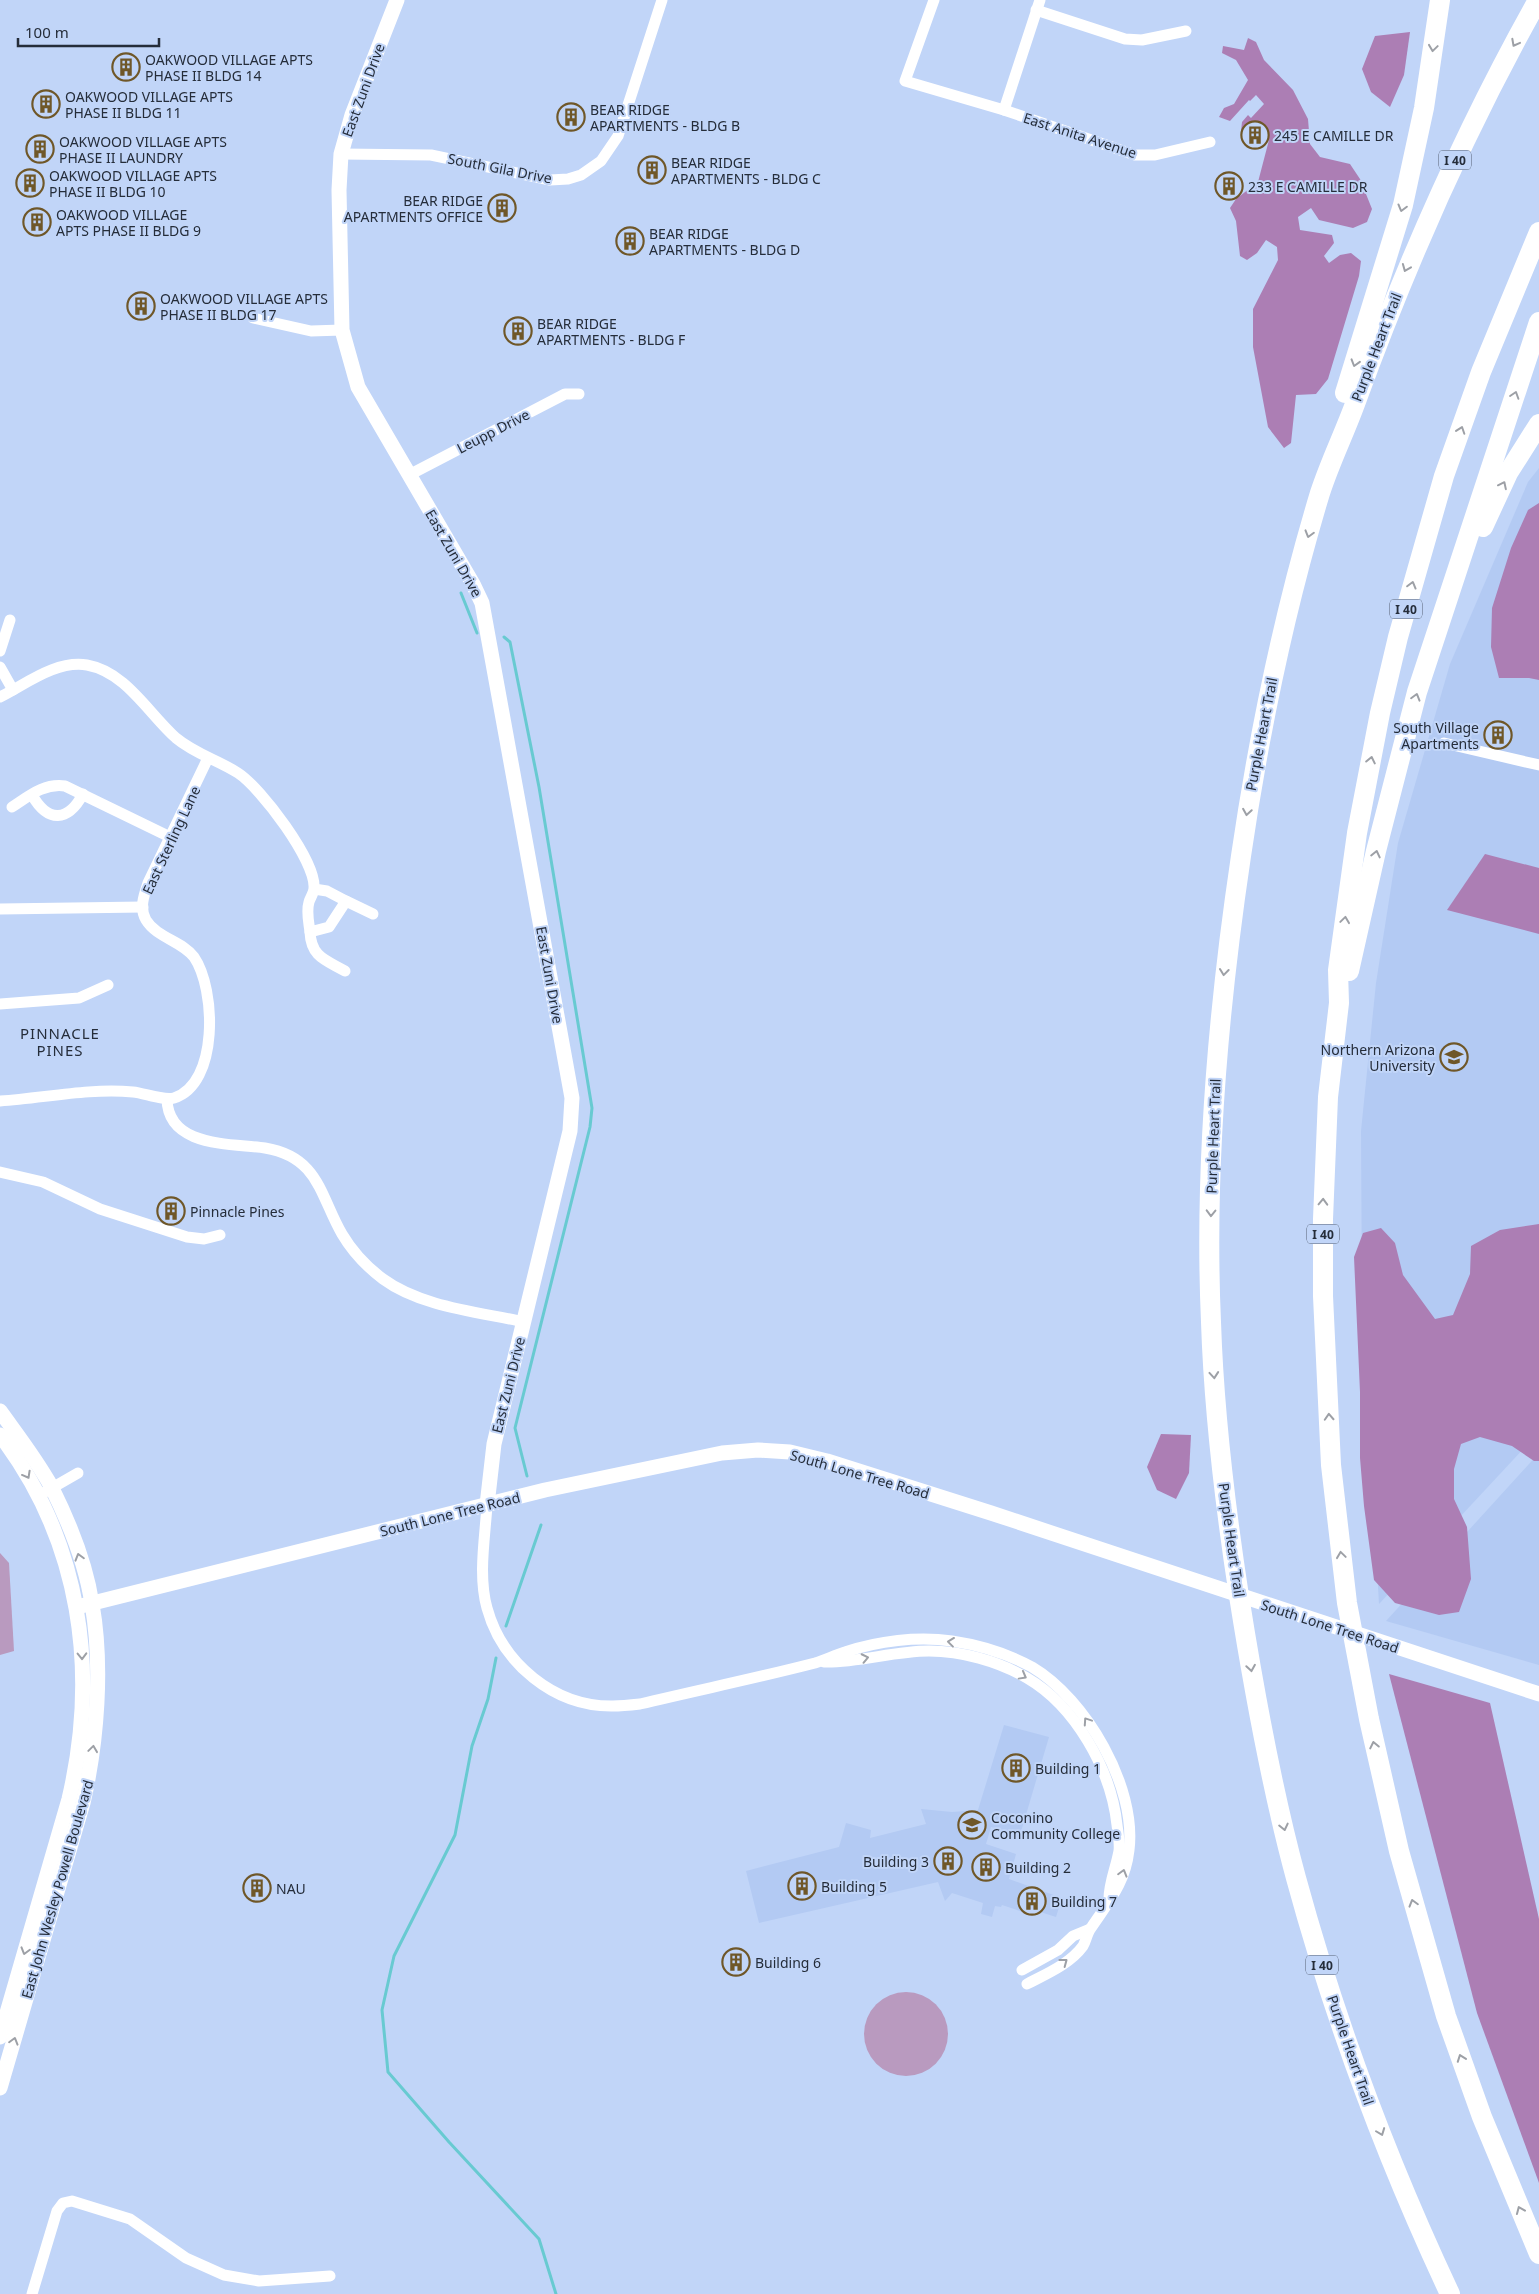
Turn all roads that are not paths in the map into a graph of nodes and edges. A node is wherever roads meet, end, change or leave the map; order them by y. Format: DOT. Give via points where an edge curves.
graph roads {
  1 [pos="397,0"];
  2 [pos="662,0"];
  3 [pos="934,0"];
  4 [pos="1440,0"];
  5 [pos="1538,0"];
  6 [pos="1038,5"];
  7 [pos="1186,31"];
  8 [pos="1004,110"];
  9 [pos="1210,142"];
  10 [pos="341,154"];
  11 [pos="1539,232"];
  12 [pos="253,318"];
  13 [pos="1539,322"];
  14 [pos="342,330"];
  15 [pos="580,394"];
  16 [pos="1539,424"];
  17 [pos="408,475"];
  18 [pos="1322,487"];
  19 [pos="10,620"];
  20 [pos="1440,625"];
  21 [pos="2,636"];
  22 [pos="0,651"];
  23 [pos="0,667"];
  24 [pos="13,690"];
  25 [pos="0,697"];
  26 [pos="1444,743"];
  27 [pos="208,758"];
  28 [pos="1539,765"];
  29 [pos="84,794"];
  30 [pos="32,795"];
  31 [pos="12,807"];
  32 [pos="170,837"];
  33 [pos="314,889"];
  34 [pos="346,900"];
  35 [pos="143,907"];
  36 [pos="0,909"];
  37 [pos="373,914"];
  38 [pos="310,932"];
  39 [pos="345,972"];
  40 [pos="108,985"];
  41 [pos="1339,1003"];
  42 [pos="0,1004"];
  43 [pos="167,1099"];
  44 [pos="0,1101"];
  45 [pos="0,1172"];
  46 [pos="220,1235"];
  47 [pos="524,1322"];
  48 [pos="0,1411"];
  49 [pos="0,1435"];
  50 [pos="78,1473"];
  51 [pos="52,1488"];
  52 [pos="38,1496"];
  53 [pos="487,1505"];
  54 [pos="92,1604"];
  55 [pos="77,1607"];
  56 [pos="1539,1694"];
  57 [pos="1090,1930"];
  58 [pos="1022,1970"];
  59 [pos="1027,1984"];
  60 [pos="0,2037"];
  61 [pos="0,2088"];
  62 [pos="1539,2254"];
  63 [pos="330,2276"];
  64 [pos="32,2294"];
  65 [pos="1450,2294"];
  1 -- 10 [label="street, East Zuni Drive" via="352,115"];
  2 -- 10 [label="street, South Gila Drive" via="618,136 601,161 581,175 550,180 431,155"];
  3 -- 8 [label="street, East Anita Avenue" via="905,81"];
  4 -- 18 [label="highway, one-way" via="1424,108 1405,197 1339,411"];
  5 -- 18 [label="highway, Purple Heart Trail / I 40, one-way" via="1468,131 1416,244"];
  6 -- 7 [label="street" via="1125,39 1142,40"];
  6 -- 8 [label="street"];
  8 -- 9 [label="street, East Anita Avenue" via="1135,154 1155,155"];
  10 -- 14 [label="street, East Zuni Drive"];
  41 -- 11 [label="highway, I 40, one-way" via="1338,970 1357,833 1398,637 1447,468 1498,327"];
  12 -- 14 [label="street" via="311,332"];
  20 -- 13 [label="highway, one-way"];
  14 -- 17 [label="street, East Zuni Drive" via="358,387"];
  15 -- 17 [label="street, Leupp Drive" via="565,394"];
  20 -- 16 [label="highway, one-way" via="1508,473"];
  17 -- 47 [label="street, East Zuni Drive" via="482,602 572,1098 570,1131"];
  18 -- 65 [label="highway, Purple Heart Trail / I 40, one-way" via="1287,610 1255,760 1218,1030 1212,1144 1210,1314 1219,1443 1257,1709 1296,1877 1337,2014 1393,2165"];
  19 -- 21 [label="street"];
  41 -- 20 [label="highway, one-way" via="1350,970 1404,740"];
  21 -- 22 [label="street"];
  23 -- 24 [label="street"];
  24 -- 25 [label="street"];
  24 -- 27 [label="street" via="56,668 95,667 117,677 175,737"];
  26 -- 28 [label="street"];
  27 -- 32 [label="street, East Sterling Lane"];
  27 -- 33 [label="street" via="238,773 258,790 294,837"];
  29 -- 30 [label="street" via="57,785"];
  29 -- 30 [label="street" via="72,811 57,816 43,811"];
  29 -- 32 [label="street"];
  30 -- 31 [label="street"];
  32 -- 35 [label="street, East Sterling Lane" via="146,888"];
  33 -- 34 [label="street"];
  33 -- 38 [label="street" via="308,904"];
  34 -- 37 [label="street"];
  34 -- 38 [label="street" via="328,927"];
  35 -- 36 [label="street"];
  35 -- 43 [label="street, East Sterling Lane" via="152,927 195,959 210,1006 209,1035 198,1074 181,1094"];
  38 -- 39 [label="street" via="314,952"];
  40 -- 42 [label="street" via="79,998"];
  62 -- 41 [label="highway, I 40, one-way" via="1482,2117 1443,2007 1378,1763 1347,1603 1331,1465 1323,1296 1328,1097"];
  43 -- 44 [label="street" via="131,1092 90,1091"];
  43 -- 47 [label="street" via="172,1118 198,1139 266,1148 299,1162 319,1183 333,1216 354,1251 397,1288 426,1300"];
  45 -- 46 [label="street" via="43,1182 100,1209 187,1237 204,1239"];
  47 -- 53 [label="street, East Zuni Drive" via="494,1444"];
  48 -- 51 [label="street, East John Wesley Powell Boulevard"];
  49 -- 52 [label="street, East John Wesley Powell Boulevard, one-way" via="18,1459"];
  50 -- 51 [label="street"];
  51 -- 52 [label="street"];
  54 -- 51 [label="street, East John Wesley Powell Boulevard, one-way" via="78,1551"];
  52 -- 55 [label="street, East John Wesley Powell Boulevard" via="65,1556"];
  53 -- 54 [label="street, South Lone Tree Road"];
  53 -- 56 [label="street, South Lone Tree Road" via="722,1453 790,1452 991,1513"];
  53 -- 57 [label="street, East Zuni Drive" via="482,1570 486,1606 494,1629 508,1654 528,1674 570,1699 612,1706 640,1704 817,1662 846,1651 902,1640 950,1641 1004,1655 1049,1679 1085,1718 1112,1764 1126,1806 1129,1850 1118,1890"];
  54 -- 55 [label="street, South Lone Tree Road"];
  61 -- 54 [label="street, East John Wesley Powell Boulevard, one-way" via="89,1774 97,1709"];
  55 -- 60 [label="street, East John Wesley Powell Boulevard, one-way" via="83,1708 76,1772"];
  57 -- 58 [label="street" via="1073,1936 1058,1950"];
  59 -- 57 [label="street, East Zuni Drive, one-way" via="1067,1960 1083,1946"];
  63 -- 64 [label="street" via="259,2281 224,2275 186,2258 124,2216 78,2201 63,2203 55,2216"];
}
